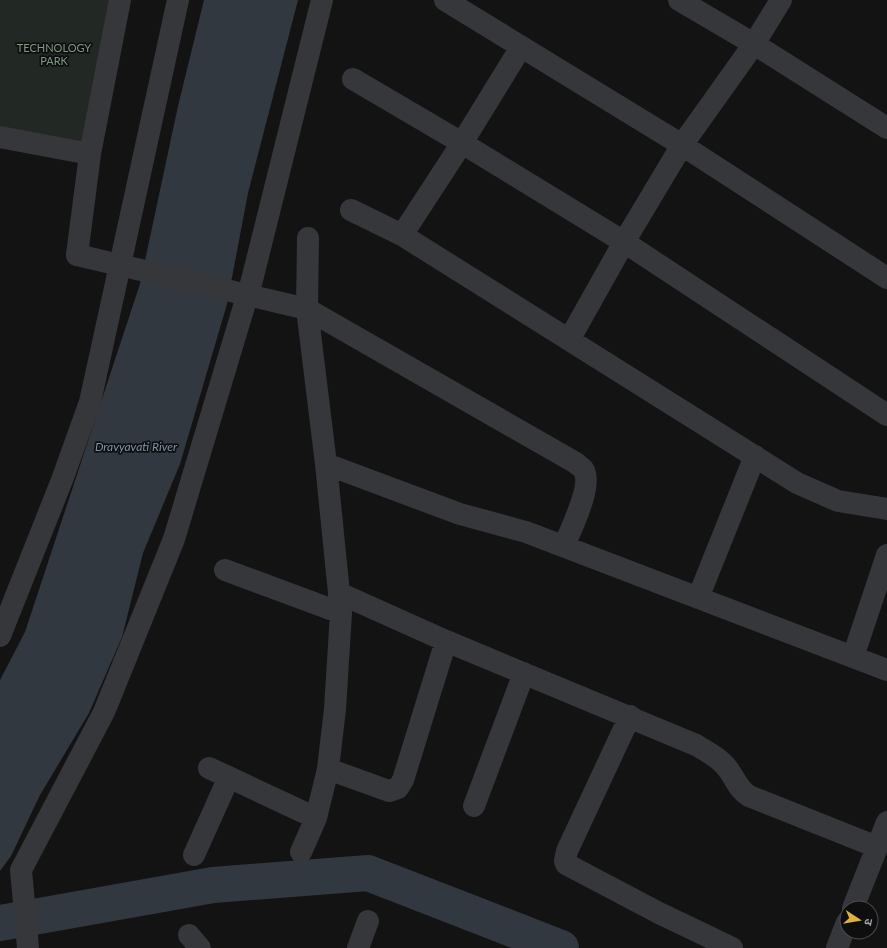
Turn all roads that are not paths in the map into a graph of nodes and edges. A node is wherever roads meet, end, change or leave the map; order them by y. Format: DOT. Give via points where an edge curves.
graph roads {
  1 [pos="120,0"];
  2 [pos="178,0"];
  3 [pos="322,0"];
  4 [pos="445,0"];
  5 [pos="679,0"];
  6 [pos="781,0"];
  7 [pos="754,44"];
  8 [pos="521,47"];
  9 [pos="353,79"];
  10 [pos="887,128"];
  11 [pos="0,137"];
  12 [pos="462,143"];
  13 [pos="682,145"];
  14 [pos="90,154"];
  15 [pos="351,210"];
  16 [pos="402,235"];
  17 [pos="308,238"];
  18 [pos="624,242"];
  19 [pos="887,278"];
  20 [pos="307,309"];
  21 [pos="569,340"];
  22 [pos="884,406"];
  23 [pos="755,456"];
  24 [pos="326,464"];
  25 [pos="887,509"];
  26 [pos="564,546"];
  27 [pos="887,555"];
  28 [pos="226,570"];
  29 [pos="698,598"];
  30 [pos="340,603"];
  31 [pos="0,636"];
  32 [pos="446,641"];
  33 [pos="853,657"];
  34 [pos="887,670"];
  35 [pos="524,673"];
  36 [pos="630,716"];
  37 [pos="209,768"];
  38 [pos="328,769"];
  39 [pos="228,777"];
  40 [pos="474,806"];
  41 [pos="316,818"];
  42 [pos="884,832"];
  43 [pos="301,852"];
  44 [pos="194,855"];
  45 [pos="856,900"];
  46 [pos="368,921"];
  47 [pos="28,948"];
  48 [pos="358,948"];
  49 [pos="732,948"];
  1 -- 14 [label="street"];
  2 -- 31 [label="street" via="90,402"];
  3 -- 47 [label="street" via="252,280 174,538 104,712 20,870"];
  4 -- 8 [label="street"];
  5 -- 7 [label="street"];
  6 -- 7 [label="street"];
  7 -- 10 [label="street"];
  7 -- 13 [label="street"];
  8 -- 12 [label="street"];
  8 -- 13 [label="street"];
  9 -- 12 [label="street"];
  11 -- 14 [label="street"];
  12 -- 16 [label="street"];
  12 -- 18 [label="street"];
  13 -- 18 [label="street"];
  13 -- 19 [label="street"];
  14 -- 20 [label="street, bridge" via="77,255"];
  15 -- 16 [label="street"];
  16 -- 21 [label="street"];
  17 -- 20 [label="street"];
  18 -- 21 [label="street"];
  18 -- 22 [label="street"];
  20 -- 24 [label="street"];
  20 -- 26 [label="street" via="576,463 584,470 586,480 578,512"];
  21 -- 23 [label="street"];
  23 -- 25 [label="street" via="797,483 838,501"];
  23 -- 29 [label="street"];
  24 -- 26 [label="street" via="460,514 526,532"];
  24 -- 30 [label="street"];
  26 -- 29 [label="street"];
  27 -- 33 [label="street"];
  28 -- 30 [label="street"];
  29 -- 33 [label="street"];
  30 -- 32 [label="street"];
  30 -- 38 [label="street" via="335,708"];
  32 -- 35 [label="street"];
  32 -- 38 [label="street" via="403,780 398,788 389,791"];
  33 -- 34 [label="street"];
  35 -- 36 [label="street"];
  35 -- 40 [label="street"];
  36 -- 42 [label="street" via="696,745 718,758 742,792 749,796"];
  36 -- 49 [label="street" via="567,851 566,864"];
  37 -- 39 [label="street"];
  38 -- 41 [label="street"];
  39 -- 41 [label="street"];
  39 -- 44 [label="street"];
  41 -- 43 [label="street"];
  42 -- 45 [label="street"];
  46 -- 48 [label="street"];
}
